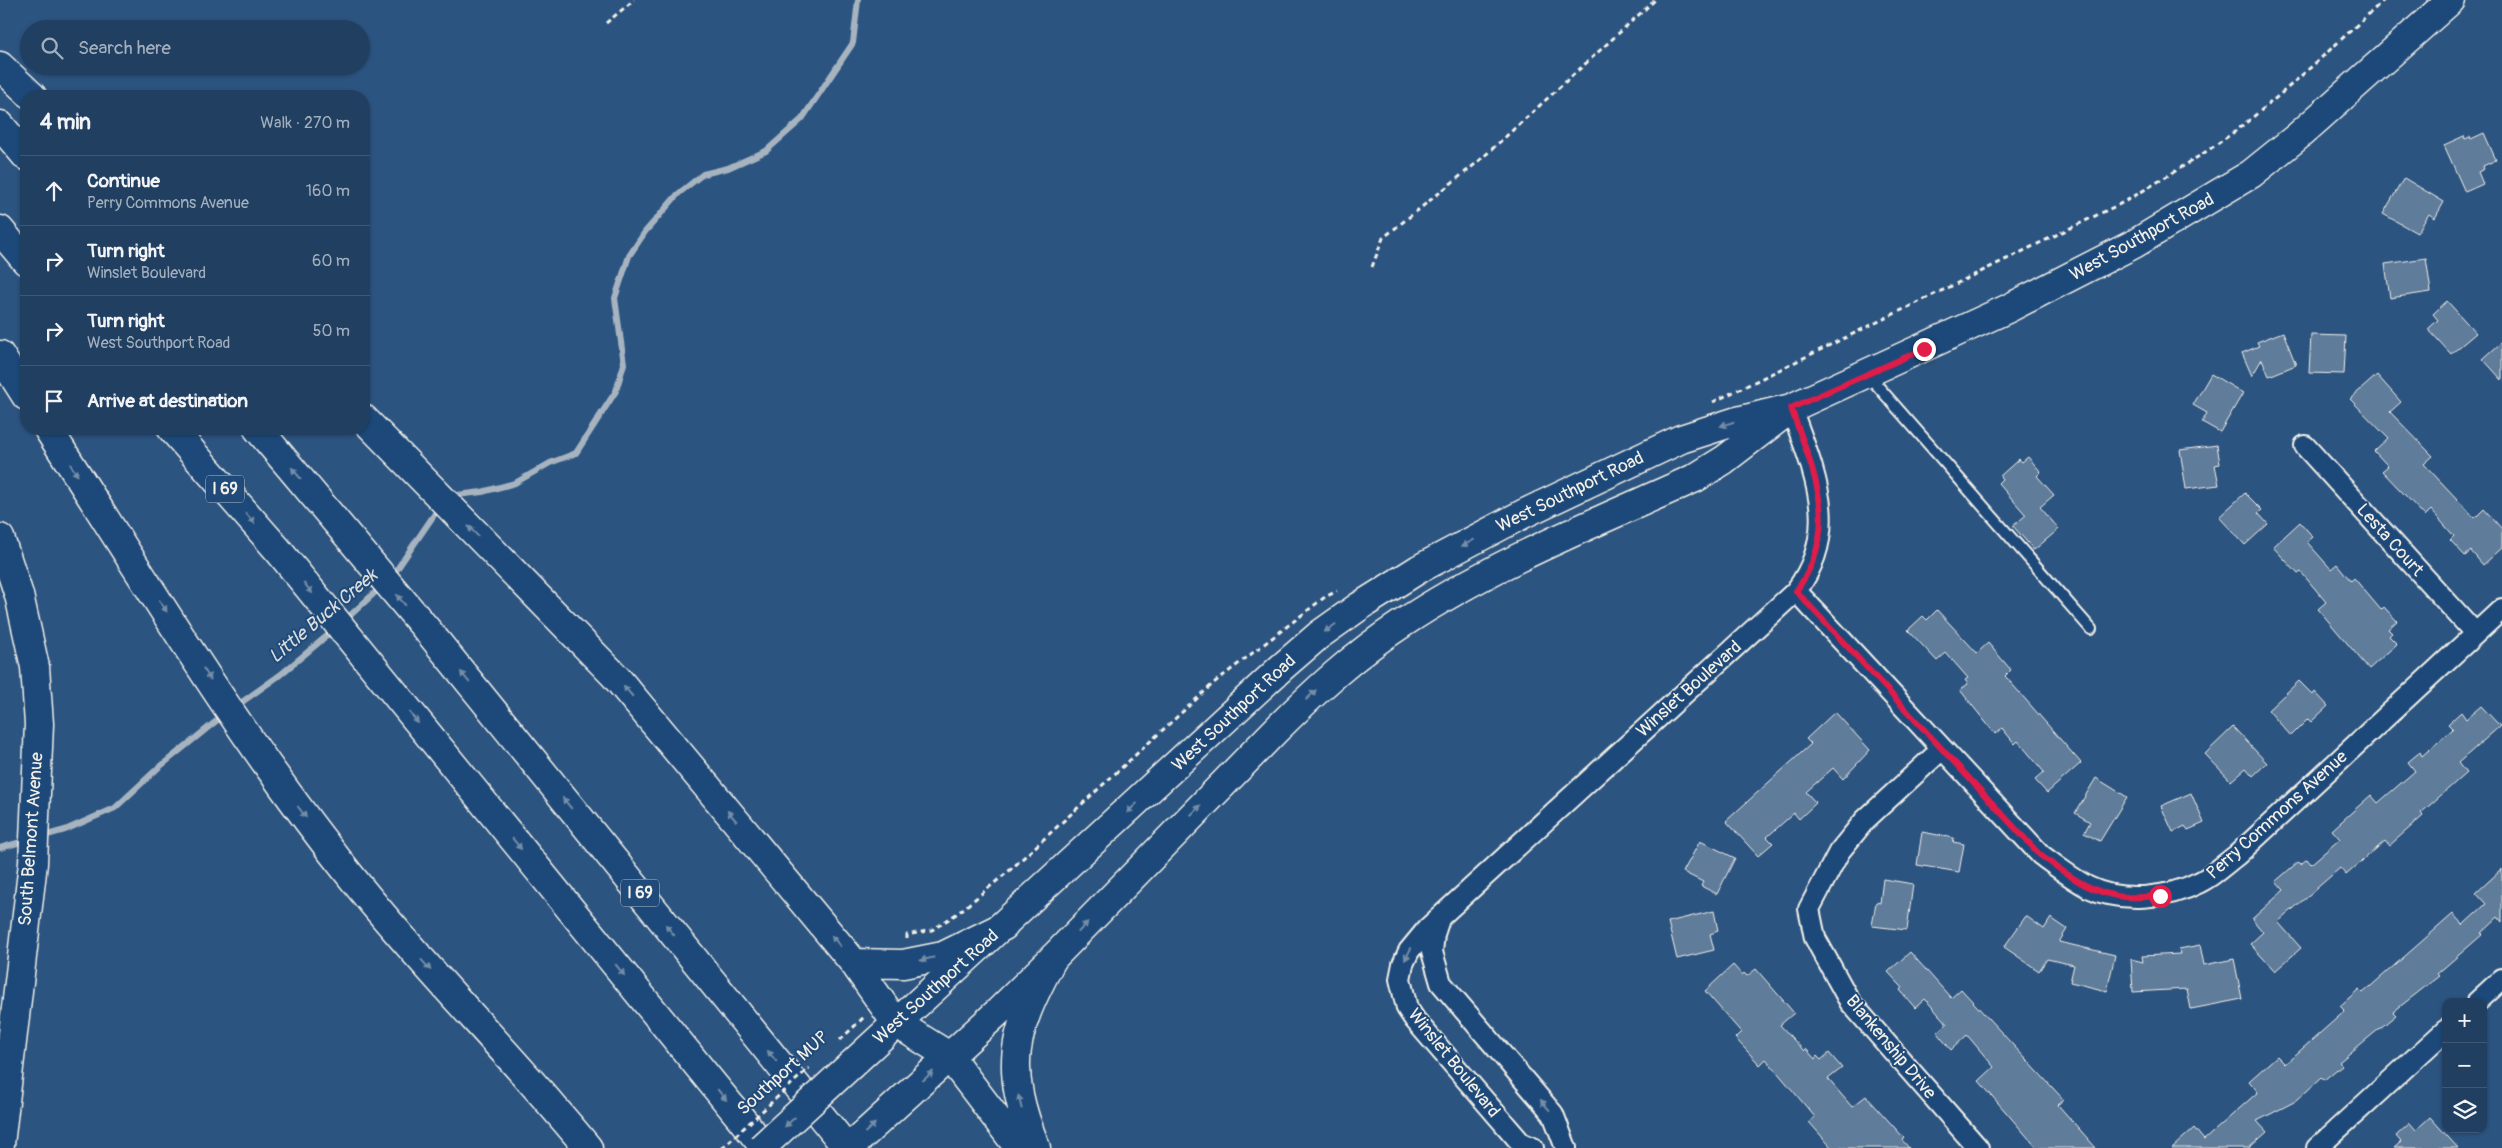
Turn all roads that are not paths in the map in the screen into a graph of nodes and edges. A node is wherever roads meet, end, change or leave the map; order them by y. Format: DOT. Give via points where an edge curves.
graph roads {
  1 [pos="2451,0"];
  2 [pos="0,66"];
  3 [pos="26,90"];
  4 [pos="0,125"];
  5 [pos="20,149"];
  6 [pos="0,230"];
  7 [pos="20,253"];
  8 [pos="0,355"];
  9 [pos="1867,374"];
  10 [pos="20,387"];
  11 [pos="1791,408"];
  12 [pos="370,425"];
  13 [pos="52,435"];
  14 [pos="177,435"];
  15 [pos="263,435"];
  16 [pos="2305,446"];
  17 [pos="0,538"];
  18 [pos="1796,591"];
  19 [pos="2502,609"];
  20 [pos="2091,629"];
  21 [pos="2475,633"];
  22 [pos="1941,750"];
  23 [pos="1440,917"];
  24 [pos="1004,926"];
  25 [pos="1053,958"];
  26 [pos="854,963"];
  27 [pos="2502,979"];
  28 [pos="2481,998"];
  29 [pos="896,1023"];
  30 [pos="2442,1034"];
  31 [pos="950,1056"];
  32 [pos="548,1099"];
  33 [pos="0,1144"];
  34 [pos="573,1148"];
  35 [pos="588,1148"];
  36 [pos="761,1148"];
  37 [pos="766,1148"];
  38 [pos="848,1148"];
  39 [pos="1019,1148"];
  40 [pos="1036,1148"];
  41 [pos="1533,1148"];
  42 [pos="1566,1148"];
  43 [pos="1978,1148"];
  44 [pos="2317,1148"];
  1 -- 9 [label="main road, West Southport Road" via="2297,138 2251,174 2077,274"];
  2 -- 3 [label="main road"];
  4 -- 5 [label="main road"];
  6 -- 7 [label="main road"];
  8 -- 10 [label="main road"];
  9 -- 11 [label="main road, West Southport Road"];
  9 -- 20 [label="lane"];
  11 -- 18 [label="street, Winslet Boulevard" via="1817,480 1821,504 1821,533 1816,556"];
  11 -- 24 [label="main road, West Southport Road, one-way" via="1680,439 1525,513 1419,569 1360,606 1282,667"];
  25 -- 11 [label="main road, West Southport Road, one-way" via="1276,730 1352,659 1433,604 1507,563 1695,478 1724,460"];
  26 -- 12 [label="main road, one-way" via="615,676"];
  13 -- 32 [label="main road, one-way" via="272,773 352,878"];
  14 -- 37 [label="main road, I 69, one-way" via="278,550"];
  38 -- 15 [label="main road, I 69, one-way" via="328,510"];
  16 -- 21 [label="street, Lesta Court"];
  17 -- 33 [label="main road, South Belmont Avenue" via="19,595 36,667 39,724 33,863"];
  18 -- 22 [label="street, Perry Commons Avenue"];
  18 -- 23 [label="street, Winslet Boulevard"];
  19 -- 21 [label="street, Perry Commons Avenue"];
  21 -- 22 [label="street, Perry Commons Avenue" via="2237,855 2200,882 2160,896 2125,897 2090,888 2064,873 2040,855"];
  22 -- 43 [label="street, Blankenship Drive" via="1865,820 1839,852 1809,909 1816,938 1850,1002"];
  23 -- 41 [label="street, Winslet Boulevard, one-way" via="1417,939 1403,964 1400,979 1407,1008 1521,1143"];
  42 -- 23 [label="street, one-way" via="1552,1114 1441,983 1432,952"];
  24 -- 26 [label="main road, one-way" via="943,956 903,964"];
  24 -- 29 [label="main road, West Southport Road"];
  25 -- 31 [label="main road, West Southport Road"];
  40 -- 25 [label="main road, one-way" via="1019,1099 1015,1057 1026,1013"];
  26 -- 29 [label="main road"];
  27 -- 28 [label="street"];
  29 -- 31 [label="main road"];
  29 -- 36 [label="main road, West Southport Road, one-way, bridge" via="842,1055"];
  30 -- 44 [label="street"];
  38 -- 31 [label="main road, West Southport Road, one-way"];
  31 -- 39 [label="main road"];
  32 -- 34 [label="main road"];
  32 -- 35 [label="main road"];
}
